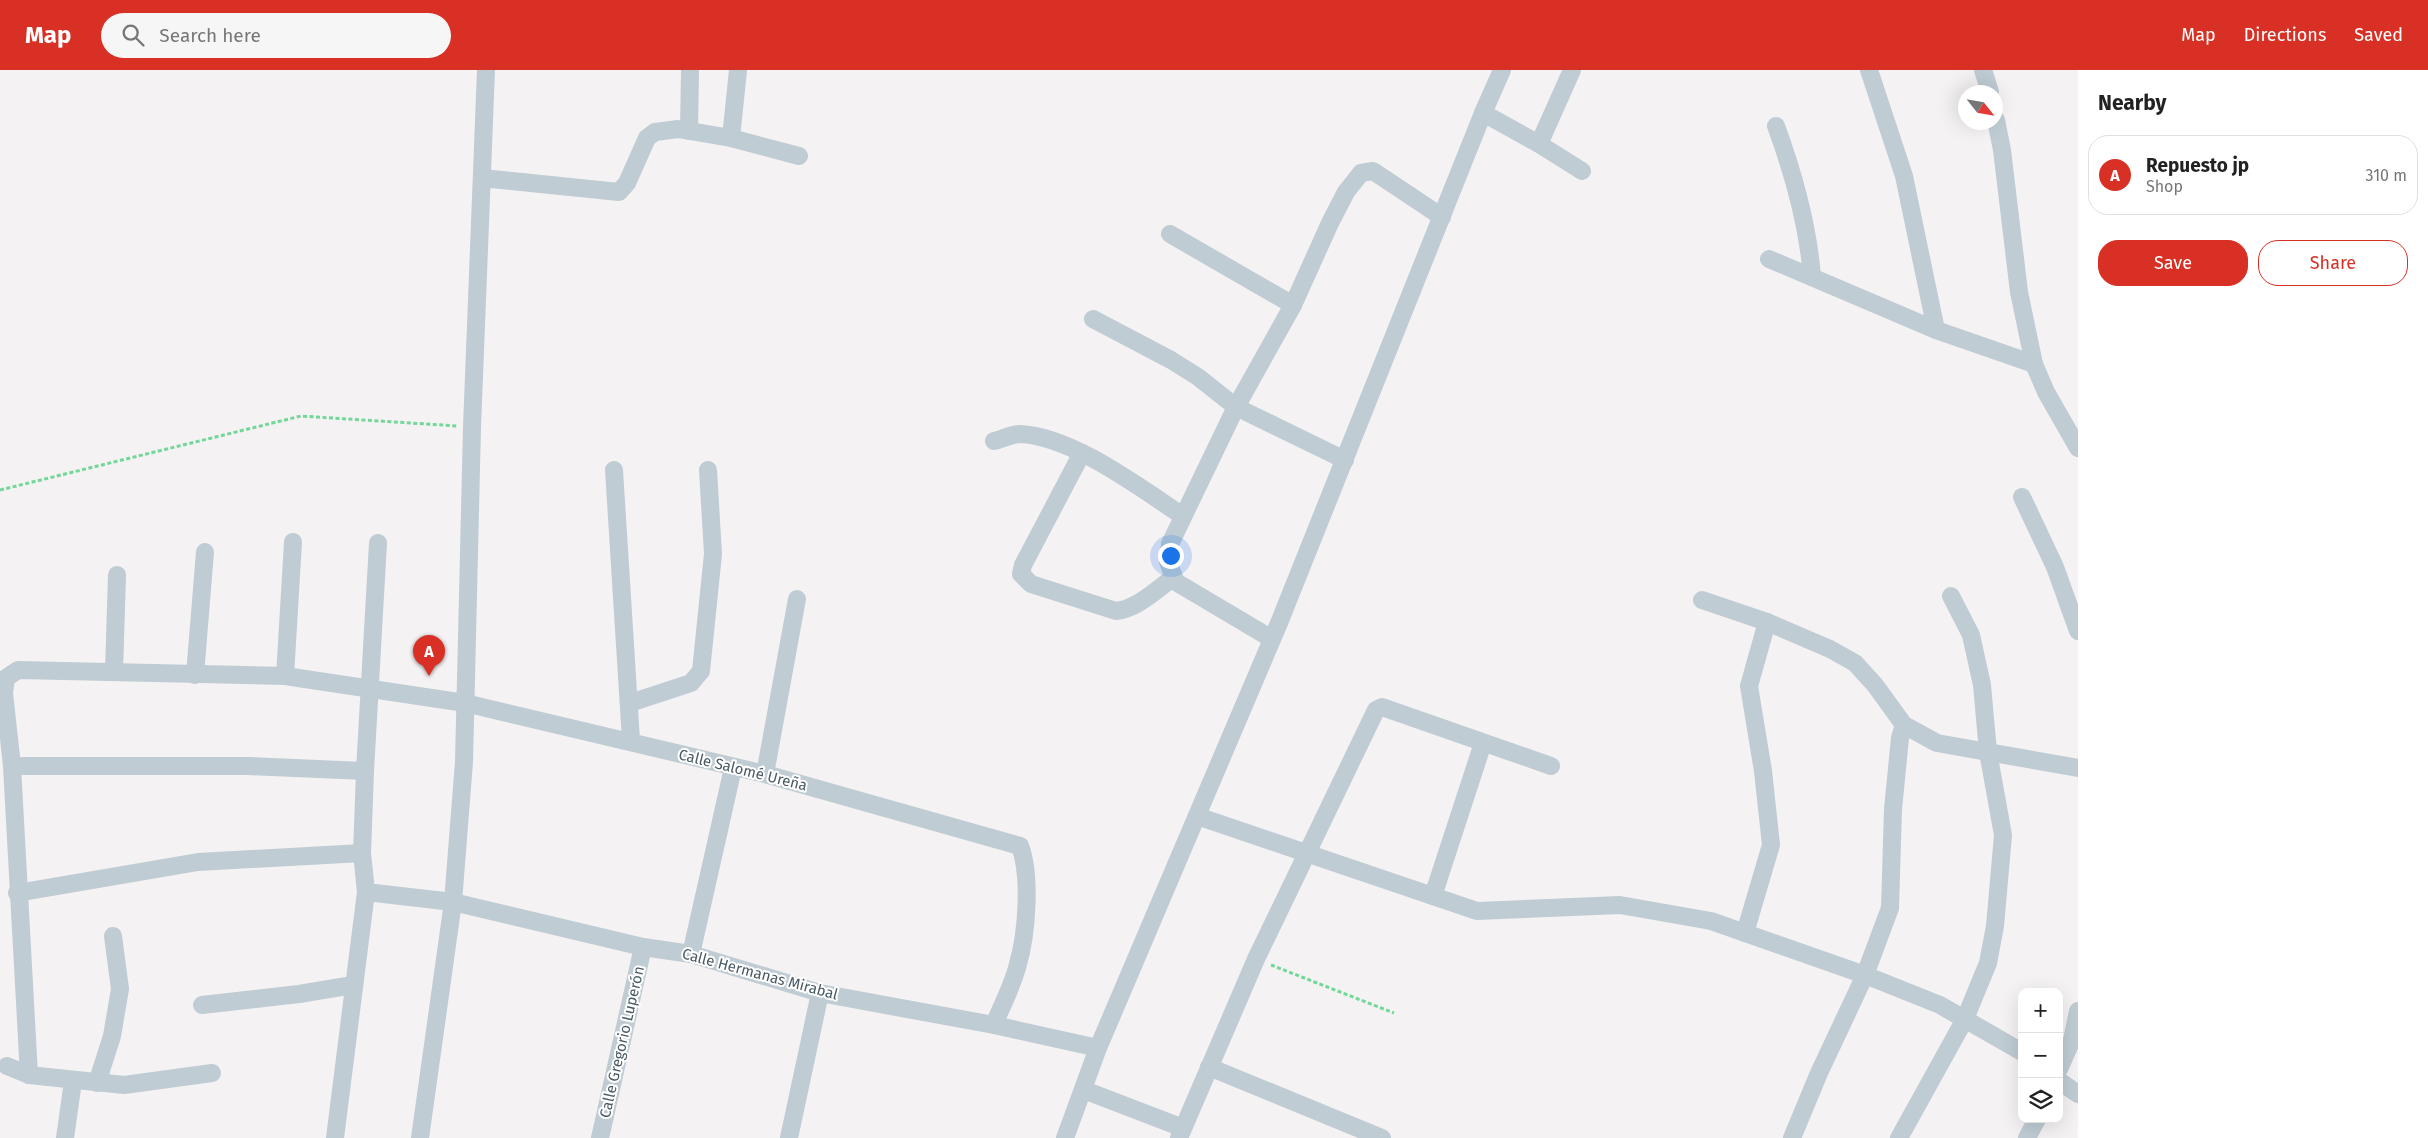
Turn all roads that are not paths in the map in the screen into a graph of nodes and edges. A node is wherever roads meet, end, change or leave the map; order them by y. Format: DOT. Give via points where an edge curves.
graph roads {
  1 [pos="486,70"];
  2 [pos="690,70"];
  3 [pos="738,70"];
  4 [pos="1502,70"];
  5 [pos="1572,70"];
  6 [pos="1869,70"];
  7 [pos="1983,70"];
  8 [pos="1988,85"];
  9 [pos="1483,113"];
  10 [pos="1776,126"];
  11 [pos="1998,130"];
  12 [pos="689,131"];
  13 [pos="732,138"];
  14 [pos="1539,144"];
  15 [pos="799,156"];
  16 [pos="1582,171"];
  17 [pos="482,178"];
  18 [pos="1442,217"];
  19 [pos="1170,234"];
  20 [pos="1769,259"];
  21 [pos="1812,277"];
  22 [pos="1293,305"];
  23 [pos="1094,320"];
  24 [pos="1936,330"];
  25 [pos="2034,364"];
  26 [pos="1236,407"];
  27 [pos="994,441"];
  28 [pos="2078,448"];
  29 [pos="1082,453"];
  30 [pos="1345,460"];
  31 [pos="614,470"];
  32 [pos="708,470"];
  33 [pos="2022,498"];
  34 [pos="1184,516"];
  35 [pos="294,542"];
  36 [pos="378,543"];
  37 [pos="206,552"];
  38 [pos="117,575"];
  39 [pos="1174,577"];
  40 [pos="1951,596"];
  41 [pos="797,599"];
  42 [pos="1702,600"];
  43 [pos="1767,622"];
  44 [pos="2078,630"];
  45 [pos="1272,639"];
  46 [pos="114,671"];
  47 [pos="195,675"];
  48 [pos="285,676"];
  49 [pos="371,688"];
  50 [pos="465,702"];
  51 [pos="630,703"];
  52 [pos="1904,725"];
  53 [pos="631,740"];
  54 [pos="1483,743"];
  55 [pos="1988,752"];
  56 [pos="12,766"];
  57 [pos="1551,766"];
  58 [pos="733,768"];
  59 [pos="2078,768"];
  60 [pos="365,771"];
  61 [pos="765,774"];
  62 [pos="1197,816"];
  63 [pos="1307,852"];
  64 [pos="362,853"];
  65 [pos="366,892"];
  66 [pos="18,893"];
  67 [pos="1433,896"];
  68 [pos="453,902"];
  69 [pos="1745,933"];
  70 [pos="113,936"];
  71 [pos="643,947"];
  72 [pos="691,954"];
  73 [pos="1865,974"];
  74 [pos="353,985"];
  75 [pos="820,993"];
  76 [pos="202,1005"];
  77 [pos="2078,1011"];
  78 [pos="1965,1019"];
  79 [pos="994,1025"];
  80 [pos="1098,1048"];
  81 [pos="2018,1050"];
  82 [pos="2063,1059"];
  83 [pos="7,1066"];
  84 [pos="1209,1067"];
  85 [pos="212,1073"];
  86 [pos="29,1075"];
  87 [pos="73,1081"];
  88 [pos="97,1083"];
  89 [pos="2063,1084"];
  90 [pos="1084,1090"];
  91 [pos="2078,1094"];
  92 [pos="2035,1123"];
  93 [pos="1181,1133"];
  94 [pos="65,1138"];
  95 [pos="335,1138"];
  96 [pos="420,1138"];
  97 [pos="600,1138"];
  98 [pos="790,1138"];
  99 [pos="1065,1138"];
  100 [pos="1382,1138"];
  101 [pos="1792,1138"];
  102 [pos="1899,1138"];
  103 [pos="2027,1138"];
  1 -- 17 [label="street"];
  2 -- 12 [label="street"];
  3 -- 13 [label="street"];
  4 -- 9 [label="street"];
  5 -- 14 [label="street"];
  6 -- 24 [label="street" via="1904,176"];
  7 -- 8 [label="street"];
  9 -- 14 [label="street"];
  9 -- 18 [label="street"];
  10 -- 21 [label="street" via="1794,176 1810,249"];
  11 -- 25 [label="street" via="2019,292"];
  12 -- 13 [label="street"];
  12 -- 17 [label="street" via="662,129 647,138 628,183 619,192"];
  13 -- 15 [label="street"];
  14 -- 16 [label="street"];
  17 -- 50 [label="street"];
  18 -- 22 [label="street" via="1373,172 1361,173 1346,192 1330,223"];
  18 -- 30 [label="street"];
  19 -- 22 [label="street"];
  20 -- 21 [label="street"];
  21 -- 24 [label="street"];
  22 -- 26 [label="street"];
  23 -- 26 [label="street" via="1171,360"];
  24 -- 25 [label="street"];
  25 -- 28 [label="street"];
  26 -- 30 [label="street"];
  26 -- 34 [label="street"];
  27 -- 29 [label="street" via="1018,434 1037,437"];
  29 -- 34 [label="street"];
  29 -- 39 [label="street" via="1023,565 1021,574 1025,580 1116,611 1140,602"];
  30 -- 45 [label="street"];
  31 -- 51 [label="street"];
  32 -- 51 [label="street" via="713,554 701,671 691,683"];
  33 -- 44 [label="street" via="2055,567"];
  34 -- 39 [label="street" via="1170,544 1168,562"];
  35 -- 48 [label="street"];
  36 -- 49 [label="street"];
  37 -- 47 [label="street"];
  38 -- 46 [label="street"];
  39 -- 45 [label="street" via="1181,586"];
  40 -- 55 [label="street" via="1972,635 1982,685"];
  41 -- 61 [label="street"];
  42 -- 43 [label="street"];
  43 -- 52 [label="street" via="1855,663"];
  43 -- 69 [label="street" via="1749,686 1771,845"];
  45 -- 62 [label="street"];
  46 -- 47 [label="street, Calle Salomé Ureña"];
  46 -- 56 [label="street, Calle Salomé Ureña" via="18,670 6,678 4,693"];
  47 -- 48 [label="street, Calle Salomé Ureña"];
  48 -- 49 [label="street, Calle Salomé Ureña"];
  49 -- 50 [label="street, Calle Salomé Ureña"];
  49 -- 60 [label="street"];
  50 -- 53 [label="street, Calle Salomé Ureña"];
  50 -- 68 [label="street" via="464,762"];
  51 -- 53 [label="street"];
  52 -- 55 [label="street" via="1937,743"];
  52 -- 73 [label="street" via="1893,809 1890,908"];
  53 -- 58 [label="street, Calle Salomé Ureña"];
  54 -- 57 [label="street"];
  54 -- 63 [label="street" via="1382,707 1376,710"];
  54 -- 67 [label="street"];
  55 -- 59 [label="street"];
  55 -- 78 [label="street" via="2003,835 1996,926 1988,963"];
  56 -- 60 [label="street" via="247,766"];
  56 -- 66 [label="street"];
  58 -- 61 [label="street, Calle Salomé Ureña"];
  58 -- 72 [label="street"];
  60 -- 64 [label="street"];
  61 -- 79 [label="street, Calle Salomé Ureña" via="1020,846 1028,893 1018,964"];
  62 -- 63 [label="street"];
  62 -- 80 [label="street"];
  63 -- 67 [label="street"];
  63 -- 84 [label="street"];
  64 -- 65 [label="street"];
  64 -- 66 [label="street" via="198,862"];
  65 -- 68 [label="street, Calle Hermanas Mirabal"];
  65 -- 74 [label="street"];
  66 -- 86 [label="street"];
  67 -- 69 [label="street" via="1477,911 1620,905 1711,921"];
  68 -- 71 [label="street, Calle Hermanas Mirabal"];
  68 -- 96 [label="street"];
  69 -- 73 [label="street"];
  70 -- 88 [label="street" via="120,988 112,1036"];
  71 -- 72 [label="street, Calle Hermanas Mirabal"];
  71 -- 97 [label="street, Calle Gregorio Luperón"];
  72 -- 75 [label="street, Calle Hermanas Mirabal"];
  73 -- 78 [label="street" via="1940,1005"];
  73 -- 101 [label="street"];
  74 -- 76 [label="street"];
  74 -- 95 [label="street"];
  75 -- 79 [label="street, Calle Hermanas Mirabal"];
  75 -- 98 [label="street"];
  77 -- 82 [label="street" via="2072,1040"];
  78 -- 81 [label="street"];
  78 -- 102 [label="street"];
  79 -- 80 [label="street, Calle Hermanas Mirabal"];
  80 -- 90 [label="street"];
  83 -- 86 [label="street"];
  84 -- 93 [label="street"];
  84 -- 100 [label="street"];
  85 -- 88 [label="street" via="124,1085"];
  86 -- 87 [label="street"];
  87 -- 88 [label="street"];
  87 -- 94 [label="street"];
  89 -- 91 [label="street"];
  90 -- 93 [label="street"];
  90 -- 99 [label="street"];
  92 -- 103 [label="street"];
}
